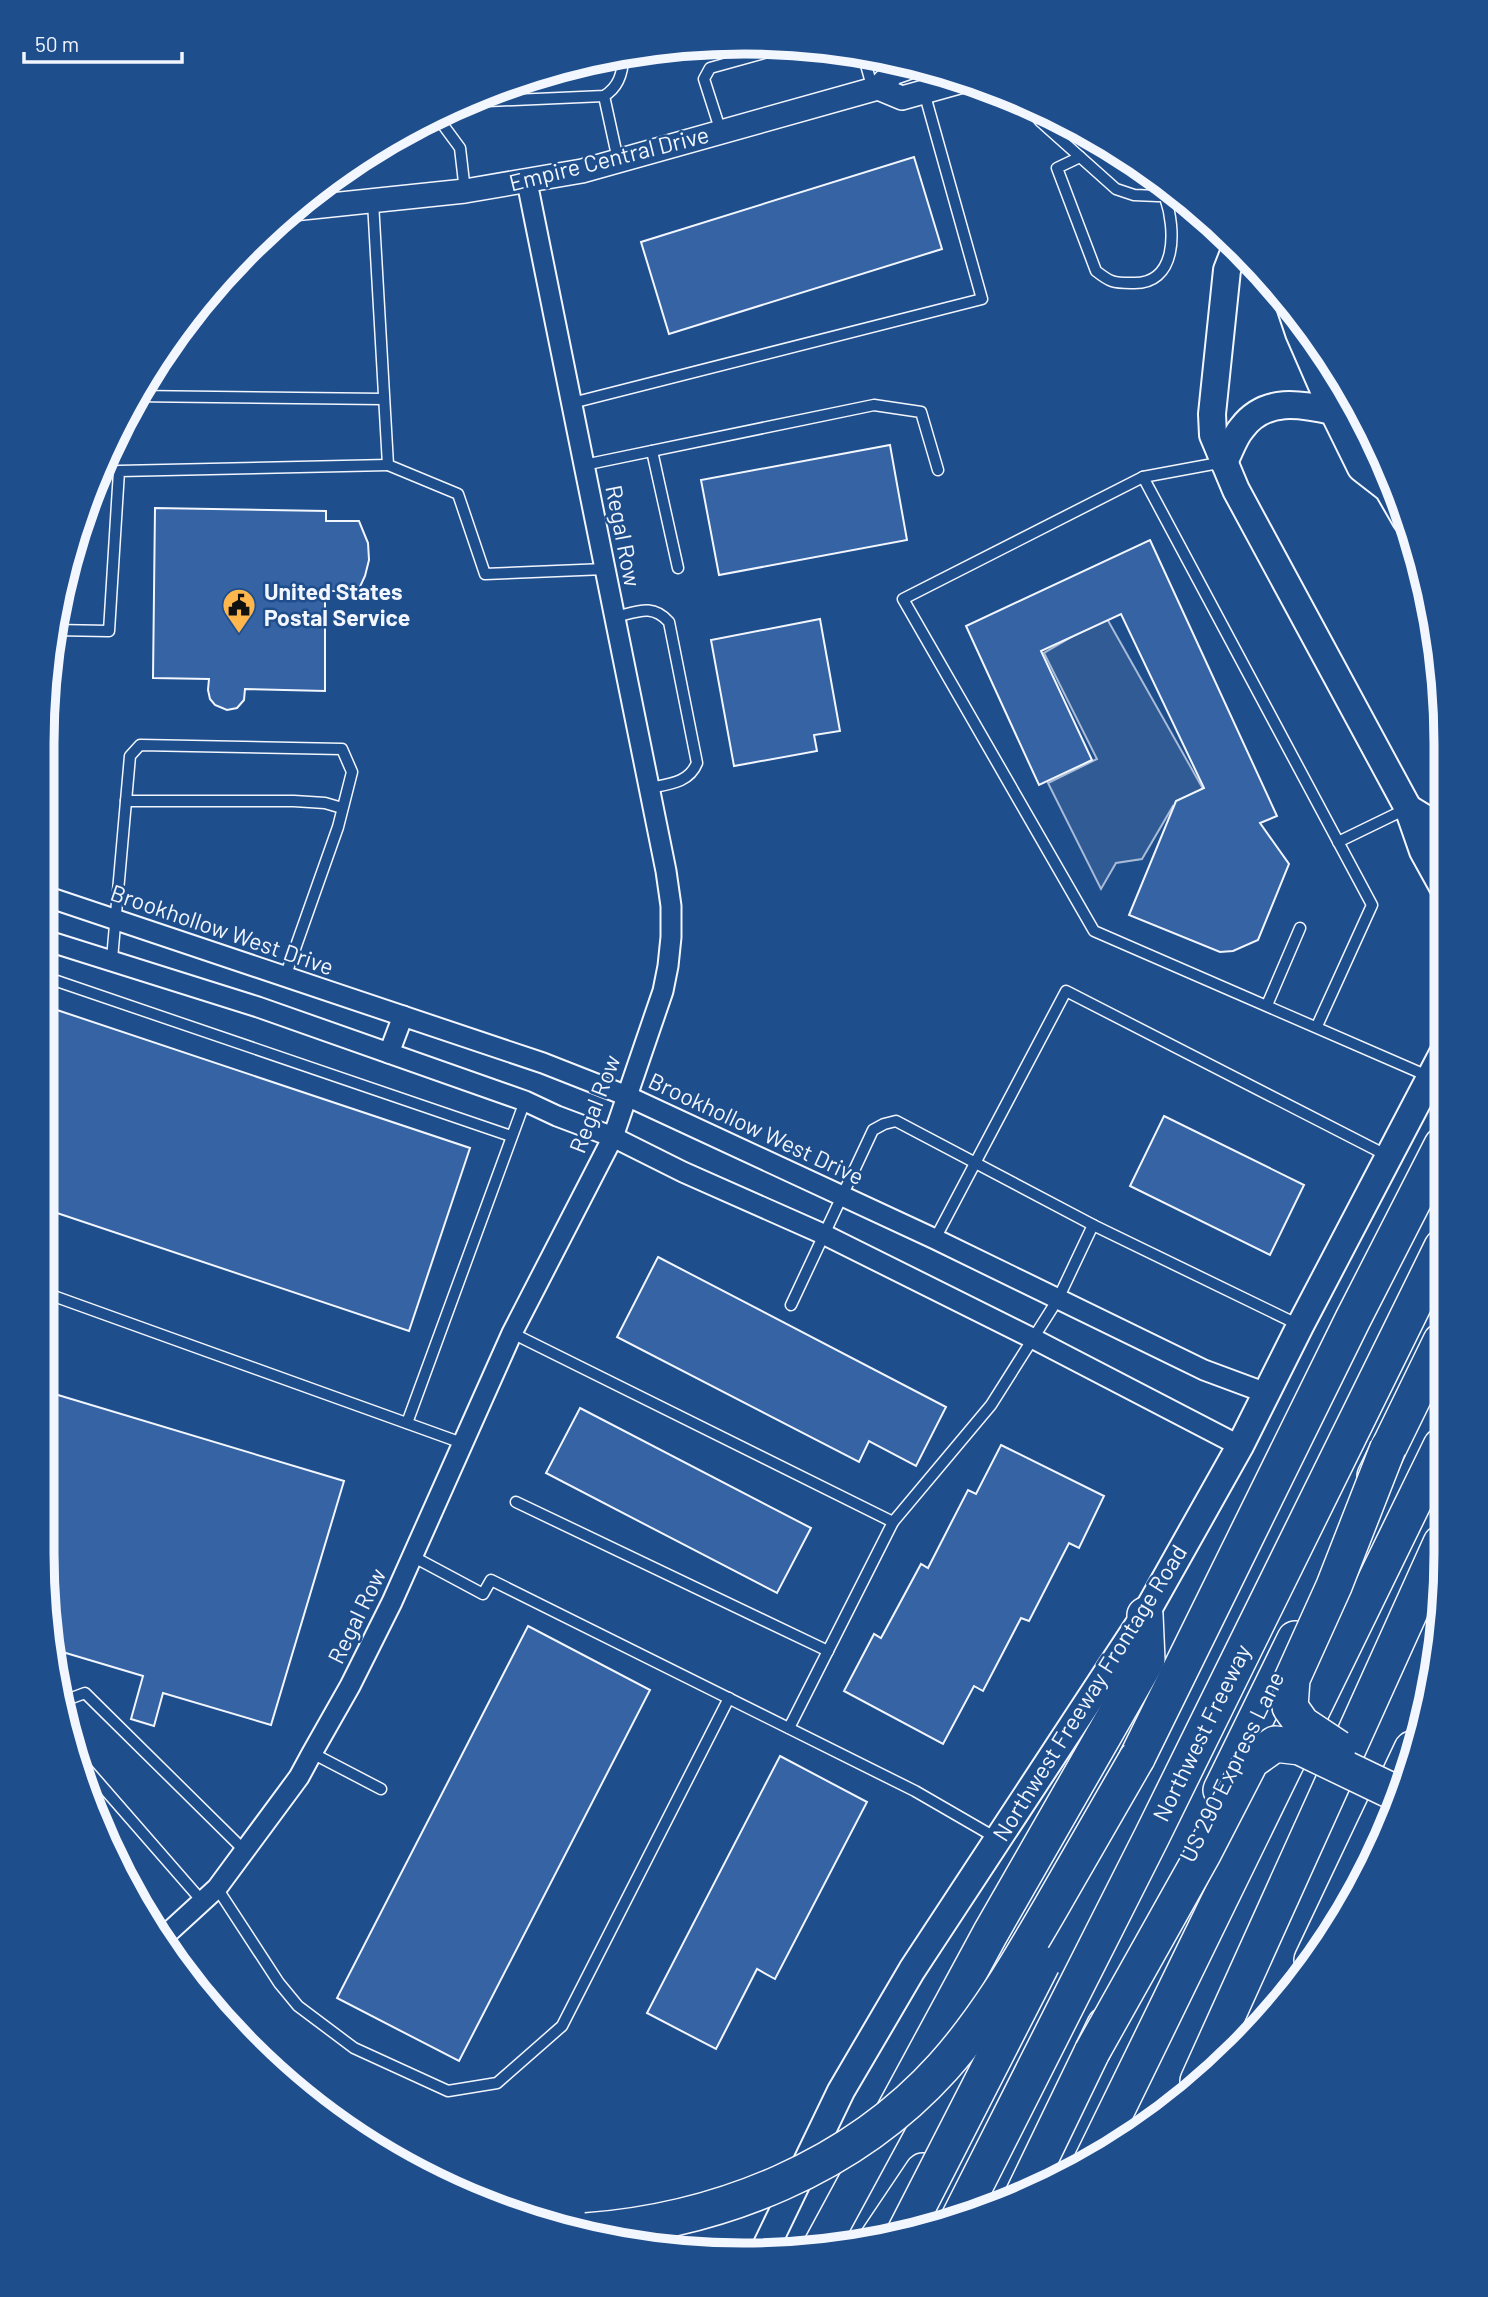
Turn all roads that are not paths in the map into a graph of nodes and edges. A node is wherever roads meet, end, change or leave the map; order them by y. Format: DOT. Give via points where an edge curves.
graph roads {
  1 [pos="758,55"];
  2 [pos="623,66"];
  3 [pos="867,66"];
  4 [pos="896,72"];
  5 [pos="947,85"];
  6 [pos="875,89"];
  7 [pos="924,92"];
  8 [pos="604,96"];
  9 [pos="505,98"];
  10 [pos="442,124"];
  11 [pos="1046,124"];
  12 [pos="721,132"];
  13 [pos="1080,157"];
  14 [pos="618,161"];
  15 [pos="527,182"];
  16 [pos="465,191"];
  17 [pos="1164,197"];
  18 [pos="1165,198"];
  19 [pos="373,202"];
  20 [pos="311,207"];
  21 [pos="1232,256"];
  22 [pos="1301,338"];
  23 [pos="149,396"];
  24 [pos="383,399"];
  25 [pos="572,403"];
  26 [pos="1333,411"];
  27 [pos="652,451"];
  28 [pos="1224,462"];
  29 [pos="388,465"];
  30 [pos="584,465"];
  31 [pos="938,470"];
  32 [pos="1379,475"];
  33 [pos="1143,477"];
  34 [pos="678,568"];
  35 [pos="605,569"];
  36 [pos="615,617"];
  37 [pos="64,630"];
  38 [pos="649,788"];
  39 [pos="126,802"];
  40 [pos="342,808"];
  41 [pos="1408,808"];
  42 [pos="1434,824"];
  43 [pos="1338,842"];
  44 [pos="1434,871"];
  45 [pos="54,899"];
  46 [pos="116,919"];
  47 [pos="1300,928"];
  48 [pos="54,943"];
  49 [pos="112,959"];
  50 [pos="285,977"];
  51 [pos="54,980"];
  52 [pos="1267,1005"];
  53 [pos="402,1016"];
  54 [pos="1317,1026"];
  55 [pos="389,1054"];
  56 [pos="1434,1070"];
  57 [pos="1430,1077"];
  58 [pos="627,1096"];
  59 [pos="525,1101"];
  60 [pos="511,1136"];
  61 [pos="613,1137"];
  62 [pos="1388,1156"];
  63 [pos="1434,1161"];
  64 [pos="974,1164"];
  65 [pos="842,1195"];
  66 [pos="1093,1225"];
  67 [pos="823,1234"];
  68 [pos="935,1239"];
  69 [pos="1434,1263"];
  70 [pos="54,1296"];
  71 [pos="1058,1299"];
  72 [pos="791,1305"];
  73 [pos="1300,1326"];
  74 [pos="512,1333"];
  75 [pos="1032,1338"];
  76 [pos="1434,1355"];
  77 [pos="1266,1393"];
  78 [pos="407,1423"];
  79 [pos="463,1443"];
  80 [pos="1240,1446"];
  81 [pos="1388,1448"];
  82 [pos="1434,1460"];
  83 [pos="516,1503"];
  84 [pos="893,1522"];
  85 [pos="412,1556"];
  86 [pos="1434,1559"];
  87 [pos="1145,1615"];
  88 [pos="828,1651"];
  89 [pos="70,1698"];
  90 [pos="729,1698"];
  91 [pos="789,1728"];
  92 [pos="312,1754"];
  93 [pos="1137,1758"];
  94 [pos="90,1773"];
  95 [pos="1397,1776"];
  96 [pos="381,1788"];
  97 [pos="1391,1790"];
  98 [pos="1386,1804"];
  99 [pos="1152,1836"];
  100 [pos="999,1839"];
  101 [pos="244,1850"];
  102 [pos="216,1888"];
  103 [pos="1344,1893"];
  104 [pos="202,1901"];
  105 [pos="168,1933"];
  106 [pos="1092,2052"];
  107 [pos="1204,2067"];
  108 [pos="1101,2143"];
  109 [pos="1030,2181"];
  110 [pos="965,2206"];
  111 [pos="910,2222"];
  112 [pos="885,2228"];
  113 [pos="611,2229"];
  114 [pos="826,2238"];
  115 [pos="768,2242"];
  1 -- 12 [label="lane" via="709,68 704,79"];
  2 -- 8 [label="lane" via="620,79"];
  3 -- 6 [label="lane"];
  4 -- 6 [label="street, Empire Central Drive"];
  5 -- 7 [label="street, Empire Central Drive"];
  6 -- 7 [label="street, Empire Central Drive" via="902,98"];
  6 -- 12 [label="street, Empire Central Drive"];
  7 -- 25 [label="lane" via="982,299"];
  8 -- 9 [label="lane"];
  8 -- 14 [label="lane"];
  10 -- 16 [label="lane" via="460,148"];
  11 -- 13 [label="lane"];
  12 -- 14 [label="street, Empire Central Drive"];
  13 -- 17 [label="lane" via="1116,189"];
  13 -- 18 [label="lane" via="1057,168 1096,271 1110,282 1143,284 1159,276 1169,256 1170,213"];
  14 -- 15 [label="street, Empire Central Drive"];
  15 -- 16 [label="street, Empire Central Drive"];
  15 -- 25 [label="street, Regal Row"];
  16 -- 19 [label="street, Empire Central Drive"];
  19 -- 20 [label="street, Empire Central Drive"];
  19 -- 24 [label="lane"];
  21 -- 28 [label="main road" via="1227,270 1212,414 1213,435"];
  22 -- 26 [label="main road"];
  23 -- 24 [label="lane"];
  24 -- 29 [label="lane"];
  25 -- 30 [label="street, Regal Row"];
  26 -- 28 [label="main road" via="1302,404 1278,405 1257,414 1242,428"];
  26 -- 32 [label="main road" via="1362,468"];
  27 -- 30 [label="lane"];
  27 -- 31 [label="lane" via="874,405 921,412"];
  27 -- 34 [label="lane"];
  28 -- 33 [label="lane"];
  28 -- 41 [label="main road"];
  29 -- 35 [label="lane" via="458,494 485,574"];
  29 -- 37 [label="lane" via="119,471 109,631"];
  30 -- 35 [label="street, Regal Row"];
  33 -- 43 [label="lane"];
  33 -- 52 [label="lane" via="903,599 1094,931"];
  35 -- 36 [label="street, Regal Row"];
  36 -- 38 [label="street, Regal Row"];
  36 -- 38 [label="lane" via="649,609 661,612 669,621 697,763 684,780"];
  38 -- 58 [label="street, Regal Row" via="666,871 671,937 663,991"];
  39 -- 40 [label="lane" via="294,801"];
  39 -- 40 [label="lane" via="130,756 140,745 342,749 352,772"];
  39 -- 46 [label="lane"];
  40 -- 50 [label="lane"];
  41 -- 42 [label="main road"];
  41 -- 43 [label="lane"];
  41 -- 44 [label="main road"];
  43 -- 54 [label="lane" via="1371,905"];
  45 -- 46 [label="street, Brookhollow West Drive"];
  46 -- 49 [label="lane"];
  46 -- 50 [label="street, Brookhollow West Drive"];
  47 -- 52 [label="lane"];
  48 -- 49 [label="street"];
  49 -- 55 [label="street"];
  50 -- 53 [label="street, Brookhollow West Drive"];
  51 -- 60 [label="lane"];
  52 -- 54 [label="lane"];
  53 -- 55 [label="street"];
  53 -- 58 [label="street, Brookhollow West Drive"];
  54 -- 57 [label="lane"];
  55 -- 59 [label="street"];
  56 -- 57 [label="main road, Northwest Freeway Frontage Road"];
  57 -- 62 [label="main road, Northwest Freeway Frontage Road"];
  58 -- 61 [label="street, Regal Row"];
  58 -- 65 [label="street, Brookhollow West Drive"];
  59 -- 60 [label="lane"];
  59 -- 61 [label="street"];
  60 -- 78 [label="lane"];
  61 -- 67 [label="street"];
  61 -- 74 [label="street, Regal Row"];
  62 -- 64 [label="lane" via="1066,991"];
  62 -- 73 [label="main road, Northwest Freeway Frontage Road"];
  63 -- 93 [label="highway"];
  64 -- 65 [label="lane" via="897,1122 884,1124 873,1130"];
  64 -- 66 [label="lane"];
  64 -- 68 [label="lane"];
  65 -- 67 [label="lane"];
  65 -- 68 [label="street, Brookhollow West Drive"];
  66 -- 71 [label="lane"];
  66 -- 73 [label="lane"];
  67 -- 72 [label="lane"];
  67 -- 75 [label="street"];
  68 -- 71 [label="street, Brookhollow West Drive"];
  69 -- 99 [label="highway, Northwest Freeway"];
  70 -- 78 [label="lane"];
  71 -- 75 [label="lane"];
  71 -- 77 [label="street, Brookhollow West Drive" via="1205,1370"];
  73 -- 77 [label="main road, Northwest Freeway Frontage Road"];
  74 -- 79 [label="street, Regal Row"];
  74 -- 84 [label="lane"];
  75 -- 80 [label="street"];
  75 -- 84 [label="lane" via="991,1405"];
  76 -- 81 [label="highway, US 290 Express Lane"];
  77 -- 80 [label="main road, Northwest Freeway Frontage Road"];
  78 -- 79 [label="lane"];
  79 -- 85 [label="street, Regal Row"];
  80 -- 87 [label="main road, Northwest Freeway Frontage Road"];
  81 -- 95 [label="highway, bridge" via="1292,1679 1290,1707 1302,1724 1326,1741"];
  81 -- 106 [label="highway, US 290 Express Lane, bridge"];
  82 -- 108 [label="highway"];
  83 -- 88 [label="lane"];
  84 -- 88 [label="lane"];
  85 -- 90 [label="lane" via="483,1594 491,1580"];
  85 -- 92 [label="street, Regal Row"];
  86 -- 107 [label="highway"];
  87 -- 100 [label="main road, Northwest Freeway Frontage Road"];
  87 -- 114 [label="highway" via="1147,1660 990,1934"];
  88 -- 91 [label="lane"];
  89 -- 101 [label="lane" via="85,1693"];
  90 -- 91 [label="lane"];
  90 -- 102 [label="lane" via="562,2026 497,2083 448,2091 354,2048 298,2006"];
  91 -- 100 [label="lane"];
  92 -- 96 [label="lane"];
  92 -- 101 [label="street, Regal Row"];
  93 -- 111 [label="highway, bridge" via="1083,1886"];
  93 -- 113 [label="highway, bridge" via="1004,1987 944,2066 914,2097 844,2150 752,2195 694,2214"];
  94 -- 104 [label="lane"];
  97 -- 106 [label="highway, bridge" via="1300,1746 1275,1744 1251,1761"];
  98 -- 103 [label="highway"];
  99 -- 110 [label="highway, Northwest Freeway"];
  99 -- 112 [label="highway"];
  100 -- 115 [label="main road, Northwest Freeway Frontage Road" via="912,1969 841,2091"];
  101 -- 102 [label="street, Regal Row"];
  102 -- 104 [label="street, Regal Row"];
  104 -- 105 [label="street, Regal Row"];
  106 -- 109 [label="highway, US 290 Express Lane"];
}
